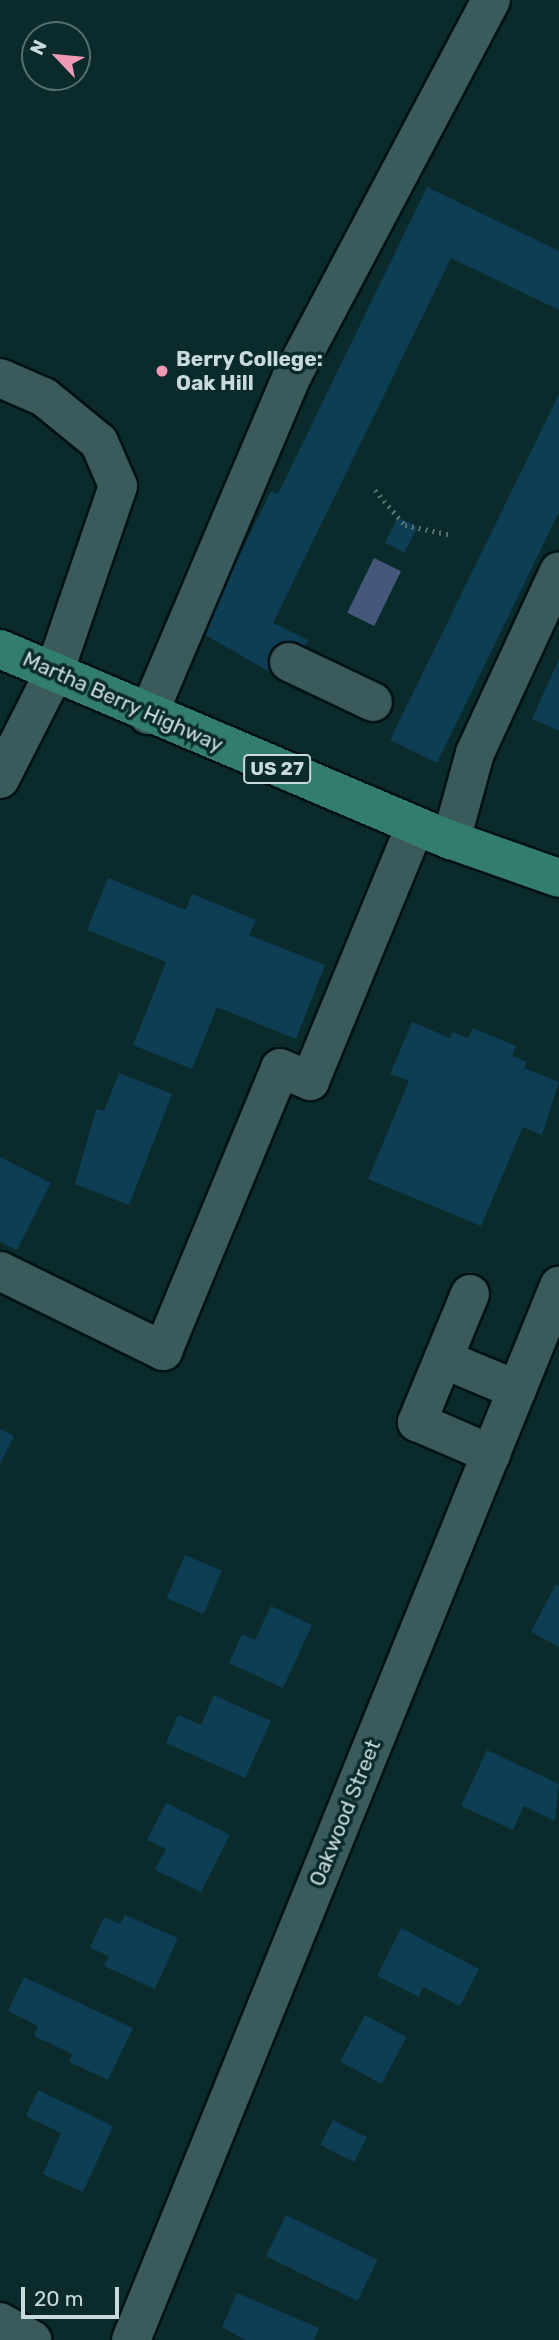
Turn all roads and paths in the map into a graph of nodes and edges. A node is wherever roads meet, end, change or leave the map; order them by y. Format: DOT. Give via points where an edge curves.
graph roads {
  1 [pos="491,0"];
  2 [pos="0,379"];
  3 [pos="375,490"];
  4 [pos="452,535"];
  5 [pos="559,571"];
  6 [pos="0,649"];
  7 [pos="289,662"];
  8 [pos="54,673"];
  9 [pos="373,702"];
  10 [pos="148,715"];
  11 [pos="0,779"];
  12 [pos="415,826"];
  13 [pos="451,840"];
  14 [pos="559,878"];
  15 [pos="0,1271"];
  16 [pos="559,1286"];
  17 [pos="470,1294"];
  18 [pos="443,1359"];
  19 [pos="517,1390"];
  20 [pos="491,1454"];
  21 [pos="0,2322"];
  22 [pos="33,2340"];
  23 [pos="131,2340"];
  1 -- 10 [label="street" via="293,374"];
  2 -- 8 [label="street" via="44,397 99,442 118,486"];
  3 -- 4 [label="path" via="405,525"];
  5 -- 13 [label="street" via="475,753"];
  6 -- 8 [label="main road, Martha Berry Highway / US 27"];
  7 -- 9 [label="street"];
  8 -- 10 [label="main road, Martha Berry Highway / US 27"];
  8 -- 11 [label="street"];
  10 -- 12 [label="main road, Martha Berry Highway / US 27"];
  12 -- 13 [label="main road, Martha Berry Highway / US 27"];
  12 -- 15 [label="street" via="310,1081 280,1068 163,1351"];
  13 -- 14 [label="main road, Martha Berry Highway / US 27"];
  16 -- 19 [label="street, Oakwood Street"];
  17 -- 18 [label="street"];
  18 -- 19 [label="street"];
  18 -- 20 [label="street" via="417,1422"];
  19 -- 20 [label="street, Oakwood Street"];
  20 -- 23 [label="street, Oakwood Street"];
  21 -- 22 [label="street"];
}
